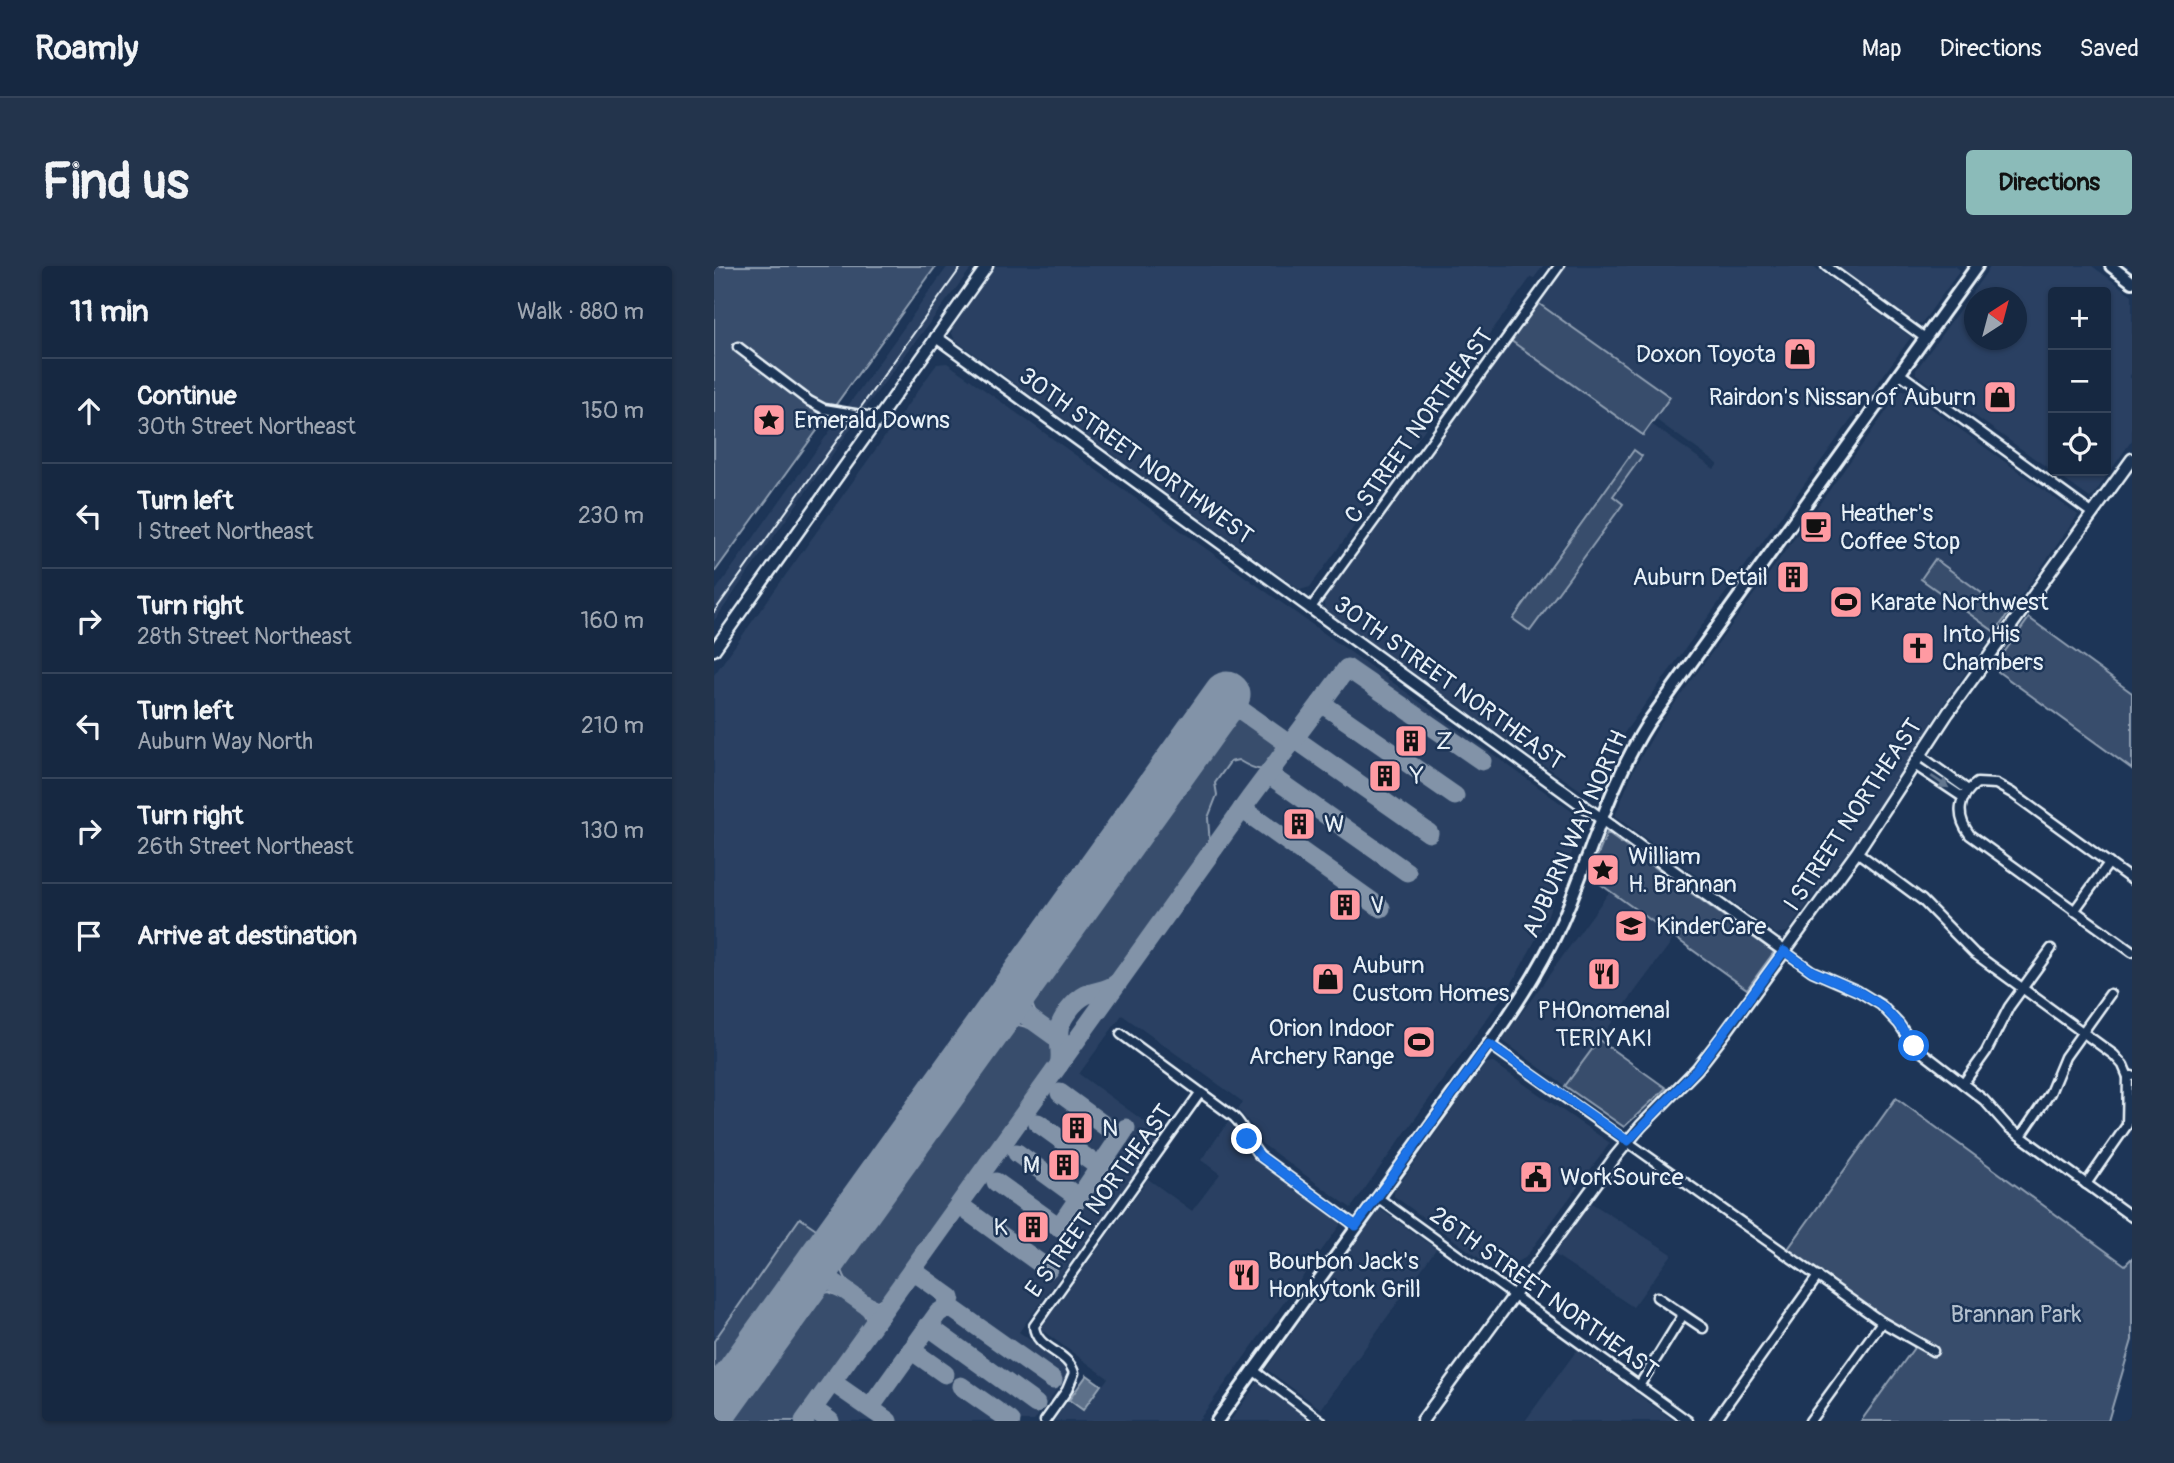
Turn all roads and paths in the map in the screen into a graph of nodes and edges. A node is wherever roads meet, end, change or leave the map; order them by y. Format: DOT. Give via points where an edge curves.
graph roads {
  1 [pos="987,266"];
  2 [pos="1559,266"];
  3 [pos="1826,266"];
  4 [pos="1977,266"];
  5 [pos="2111,266"];
  6 [pos="2132,282"];
  7 [pos="936,337"];
  8 [pos="1925,338"];
  9 [pos="737,347"];
  10 [pos="1899,373"];
  11 [pos="879,418"];
  12 [pos="2132,459"];
  13 [pos="2093,514"];
  14 [pos="1310,609"];
  15 [pos="714,650"];
  16 [pos="1919,761"];
  17 [pos="1966,794"];
  18 [pos="1601,819"];
  19 [pos="1857,852"];
  20 [pos="2109,863"];
  21 [pos="2132,880"];
  22 [pos="2074,911"];
  23 [pos="2051,949"];
  24 [pos="1784,951"];
  25 [pos="2132,953"];
  26 [pos="2022,988"];
  27 [pos="2110,994"];
  28 [pos="2083,1032"];
  29 [pos="1121,1034"];
  30 [pos="1489,1044"];
  31 [pos="2130,1077"];
  32 [pos="1963,1084"];
  33 [pos="1200,1093"];
  34 [pos="2130,1126"];
  35 [pos="2021,1136"];
  36 [pos="1628,1141"];
  37 [pos="2086,1184"];
  38 [pos="1377,1197"];
  39 [pos="2132,1217"];
  40 [pos="1356,1226"];
  41 [pos="1818,1276"];
  42 [pos="1513,1296"];
  43 [pos="1657,1297"];
  44 [pos="1684,1315"];
  45 [pos="1882,1322"];
  46 [pos="1703,1328"];
  47 [pos="1933,1351"];
  48 [pos="1253,1370"];
  49 [pos="1639,1386"];
  50 [pos="1045,1421"];
  51 [pos="1216,1421"];
  52 [pos="1321,1421"];
  53 [pos="1422,1421"];
  54 [pos="1688,1421"];
  55 [pos="1715,1421"];
  56 [pos="1810,1421"];
  1 -- 7 [label="street"];
  2 -- 14 [label="street, C STREET NORTHEAST"];
  3 -- 8 [label="street"];
  4 -- 8 [label="main road, AUBURN WAY NORTH"];
  5 -- 6 [label="main road"];
  7 -- 11 [label="street"];
  7 -- 14 [label="street, 30TH STREET NORTHWEST"];
  8 -- 10 [label="main road, AUBURN WAY NORTH"];
  9 -- 11 [label="street" via="824,409"];
  10 -- 13 [label="street"];
  10 -- 18 [label="main road, AUBURN WAY NORTH" via="1648,723 1622,767"];
  11 -- 15 [label="street"];
  12 -- 13 [label="street, I STREET NORTHEAST"];
  13 -- 16 [label="street, I STREET NORTHEAST" via="1948,713"];
  14 -- 18 [label="street, 30TH STREET NORTHEAST"];
  16 -- 17 [label="street"];
  16 -- 19 [label="street, I STREET NORTHEAST"];
  17 -- 20 [label="street" via="1982,782 2003,787"];
  17 -- 22 [label="street" via="1960,818 1970,835"];
  18 -- 24 [label="street, 30TH STREET NORTHEAST"];
  18 -- 30 [label="main road, AUBURN WAY NORTH" via="1551,944"];
  19 -- 24 [label="street, I STREET NORTHEAST"];
  19 -- 26 [label="street" via="1931,907 1965,946"];
  20 -- 21 [label="street"];
  20 -- 22 [label="street"];
  22 -- 25 [label="street"];
  23 -- 26 [label="street"];
  24 -- 32 [label="street, 30TH STREET NORTHEAST" via="1812,971 1881,1005 1914,1046"];
  24 -- 36 [label="street, I STREET NORTHEAST" via="1697,1069"];
  26 -- 28 [label="street"];
  26 -- 32 [label="street"];
  27 -- 28 [label="street"];
  28 -- 31 [label="street" via="2119,1059"];
  28 -- 35 [label="street" via="2065,1057 2046,1101"];
  29 -- 33 [label="street"];
  30 -- 36 [label="street"];
  30 -- 38 [label="main road, AUBURN WAY NORTH"];
  31 -- 34 [label="street"];
  32 -- 35 [label="street, 30TH STREET NORTHEAST"];
  33 -- 40 [label="street" via="1240,1122 1260,1156"];
  33 -- 50 [label="street, E STREET NORTHEAST" via="1036,1321 1034,1333 1065,1357 1074,1373"];
  34 -- 37 [label="street"];
  35 -- 37 [label="street, 30TH STREET NORTHEAST"];
  36 -- 41 [label="street"];
  36 -- 42 [label="street, I STREET NORTHEAST"];
  37 -- 39 [label="street, 30TH STREET NORTHEAST"];
  38 -- 40 [label="main road, AUBURN WAY NORTH"];
  38 -- 42 [label="street, 26TH STREET NORTHEAST"];
  40 -- 48 [label="main road, AUBURN WAY NORTH"];
  41 -- 45 [label="street"];
  41 -- 55 [label="street"];
  42 -- 49 [label="street, 26TH STREET NORTHEAST"];
  42 -- 53 [label="street, I STREET NORTHEAST"];
  43 -- 44 [label="street"];
  44 -- 46 [label="street"];
  44 -- 49 [label="street"];
  45 -- 47 [label="street"];
  45 -- 56 [label="street"];
  48 -- 51 [label="main road, AUBURN WAY NORTH"];
  48 -- 52 [label="street"];
  49 -- 54 [label="street, 26TH STREET NORTHEAST"];
}
